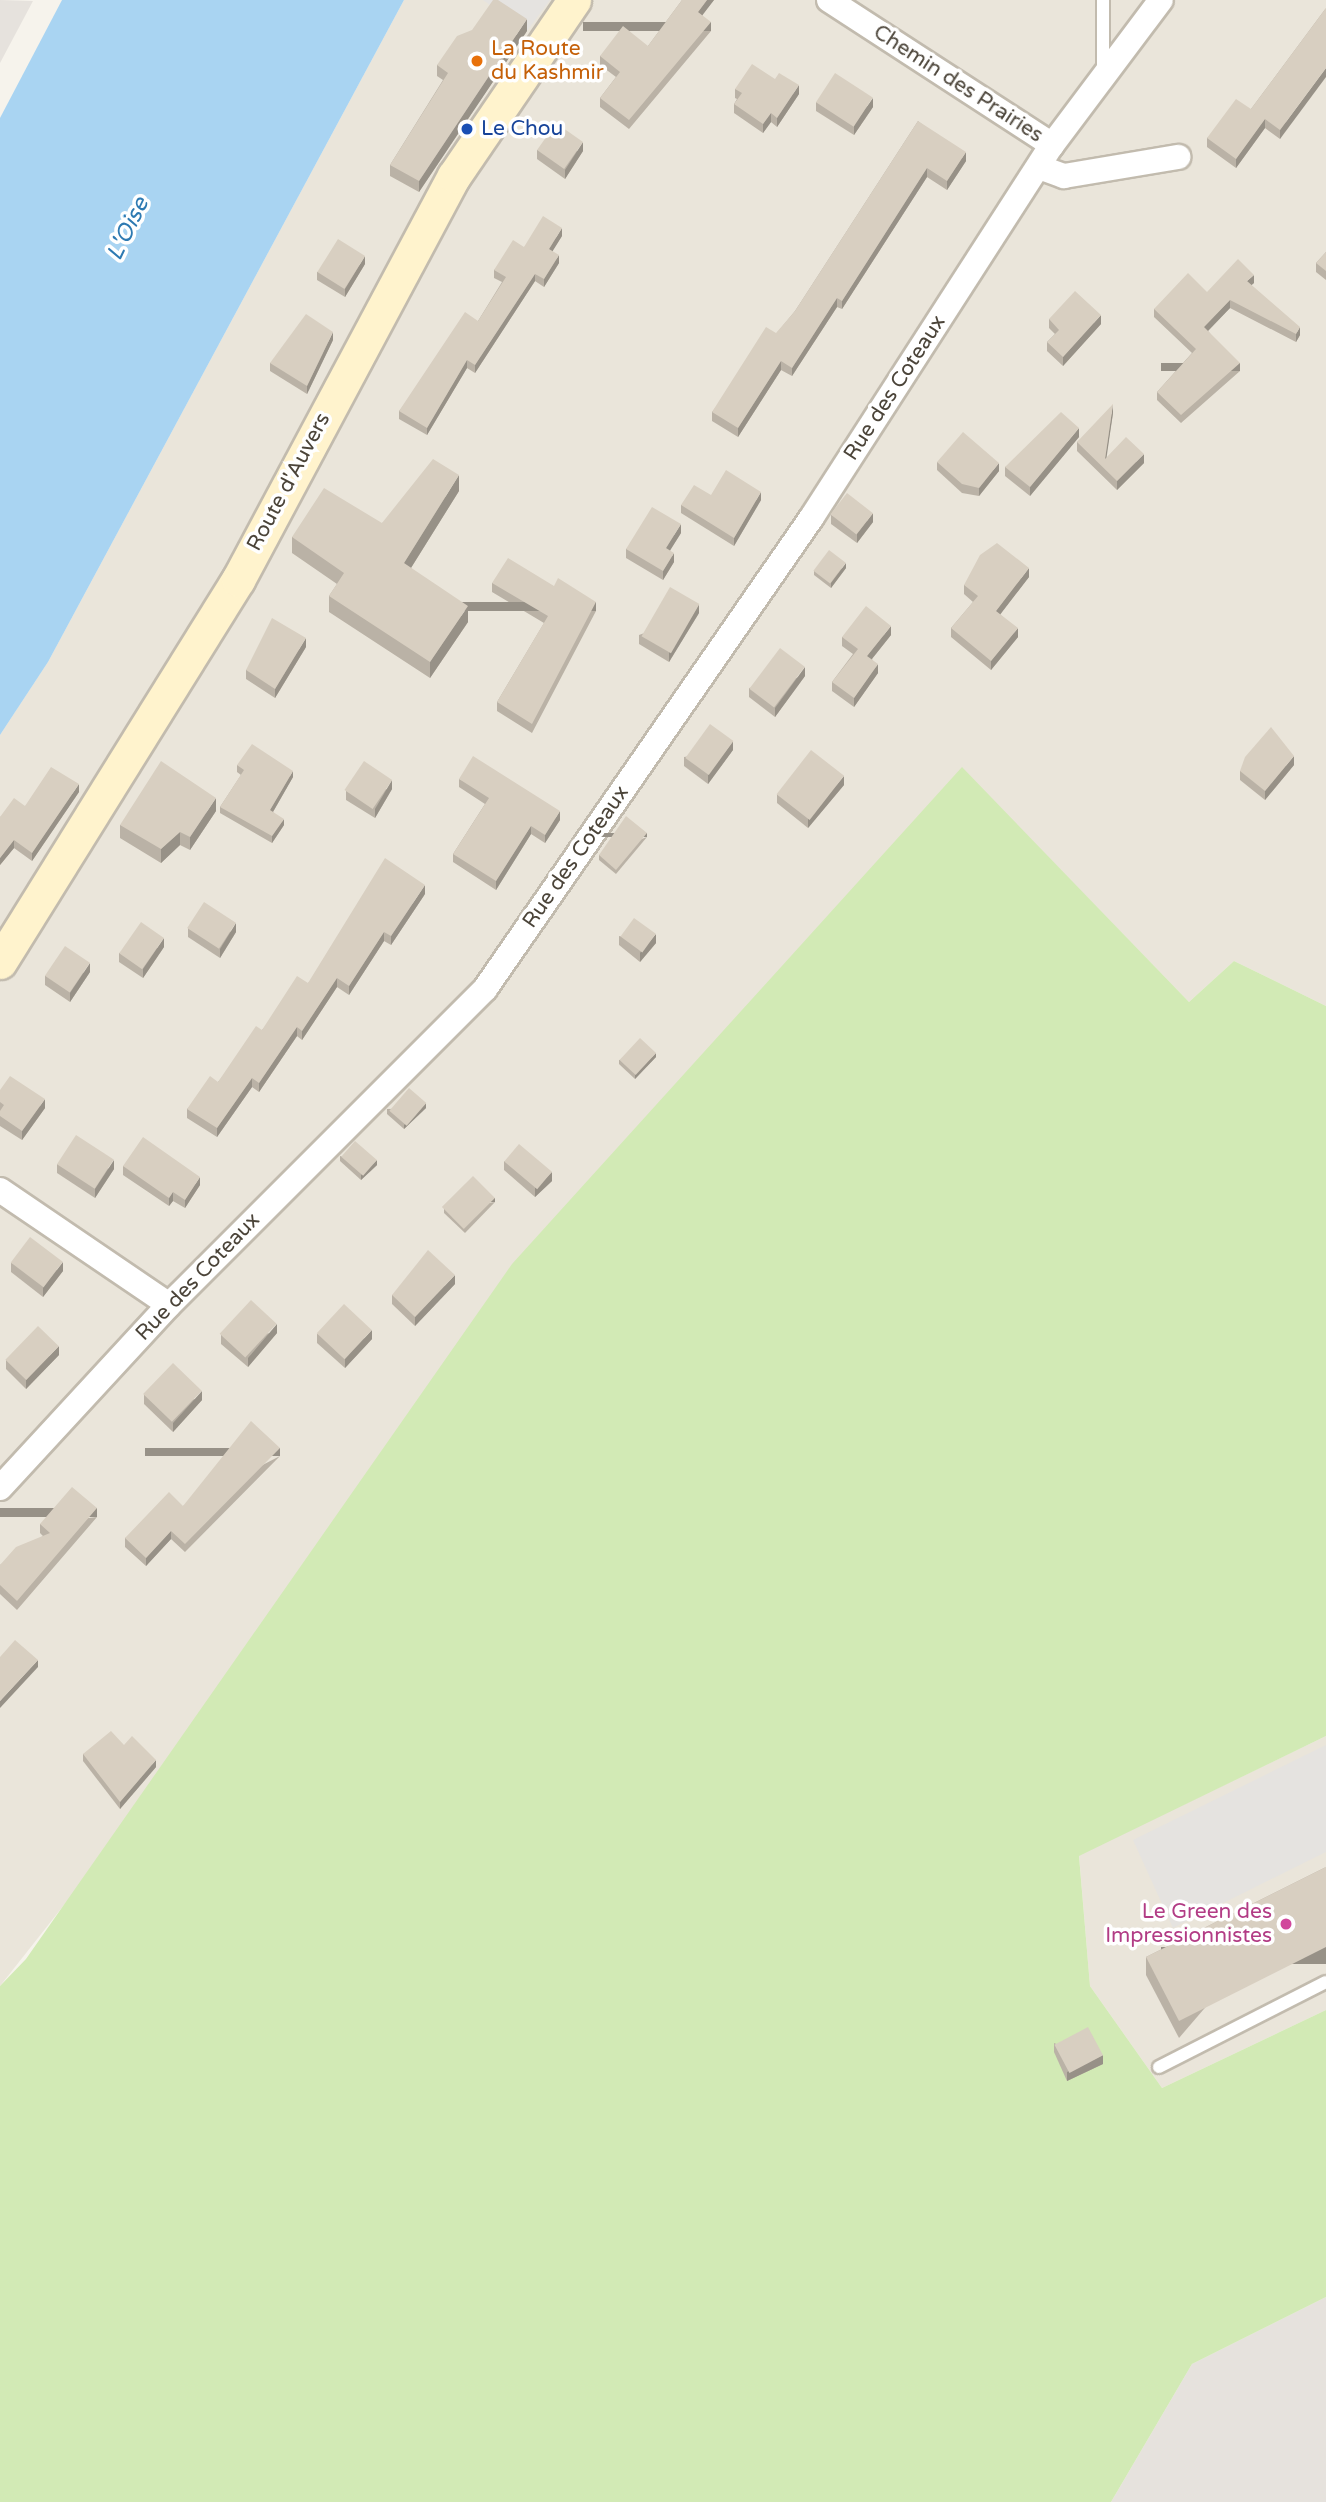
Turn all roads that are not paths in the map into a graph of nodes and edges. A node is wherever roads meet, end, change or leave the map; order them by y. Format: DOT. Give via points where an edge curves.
graph roads {
  1 [pos="573,0"];
  2 [pos="829,0"];
  3 [pos="1104,0"];
  4 [pos="1160,0"];
  5 [pos="1103,71"];
  6 [pos="1052,145"];
  7 [pos="1178,157"];
  8 [pos="1039,167"];
  9 [pos="0,962"];
  10 [pos="0,1190"];
  11 [pos="169,1305"];
  12 [pos="0,1489"];
  13 [pos="1326,1982"];
  14 [pos="1159,2067"];
  1 -- 9 [label="main road, Route d'Auvers" via="454,176 238,580"];
  2 -- 6 [label="street, Chemin des Prairies"];
  3 -- 5 [label="lane"];
  4 -- 5 [label="street, Rue des Coteaux"];
  5 -- 6 [label="street, Rue des Coteaux"];
  6 -- 8 [label="street, Rue des Coteaux"];
  7 -- 8 [label="street" via="1063,176"];
  8 -- 11 [label="street, Rue des Coteaux" via="812,517 485,989"];
  10 -- 11 [label="street"];
  11 -- 12 [label="street, Rue des Coteaux"];
  13 -- 14 [label="lane"];
}
